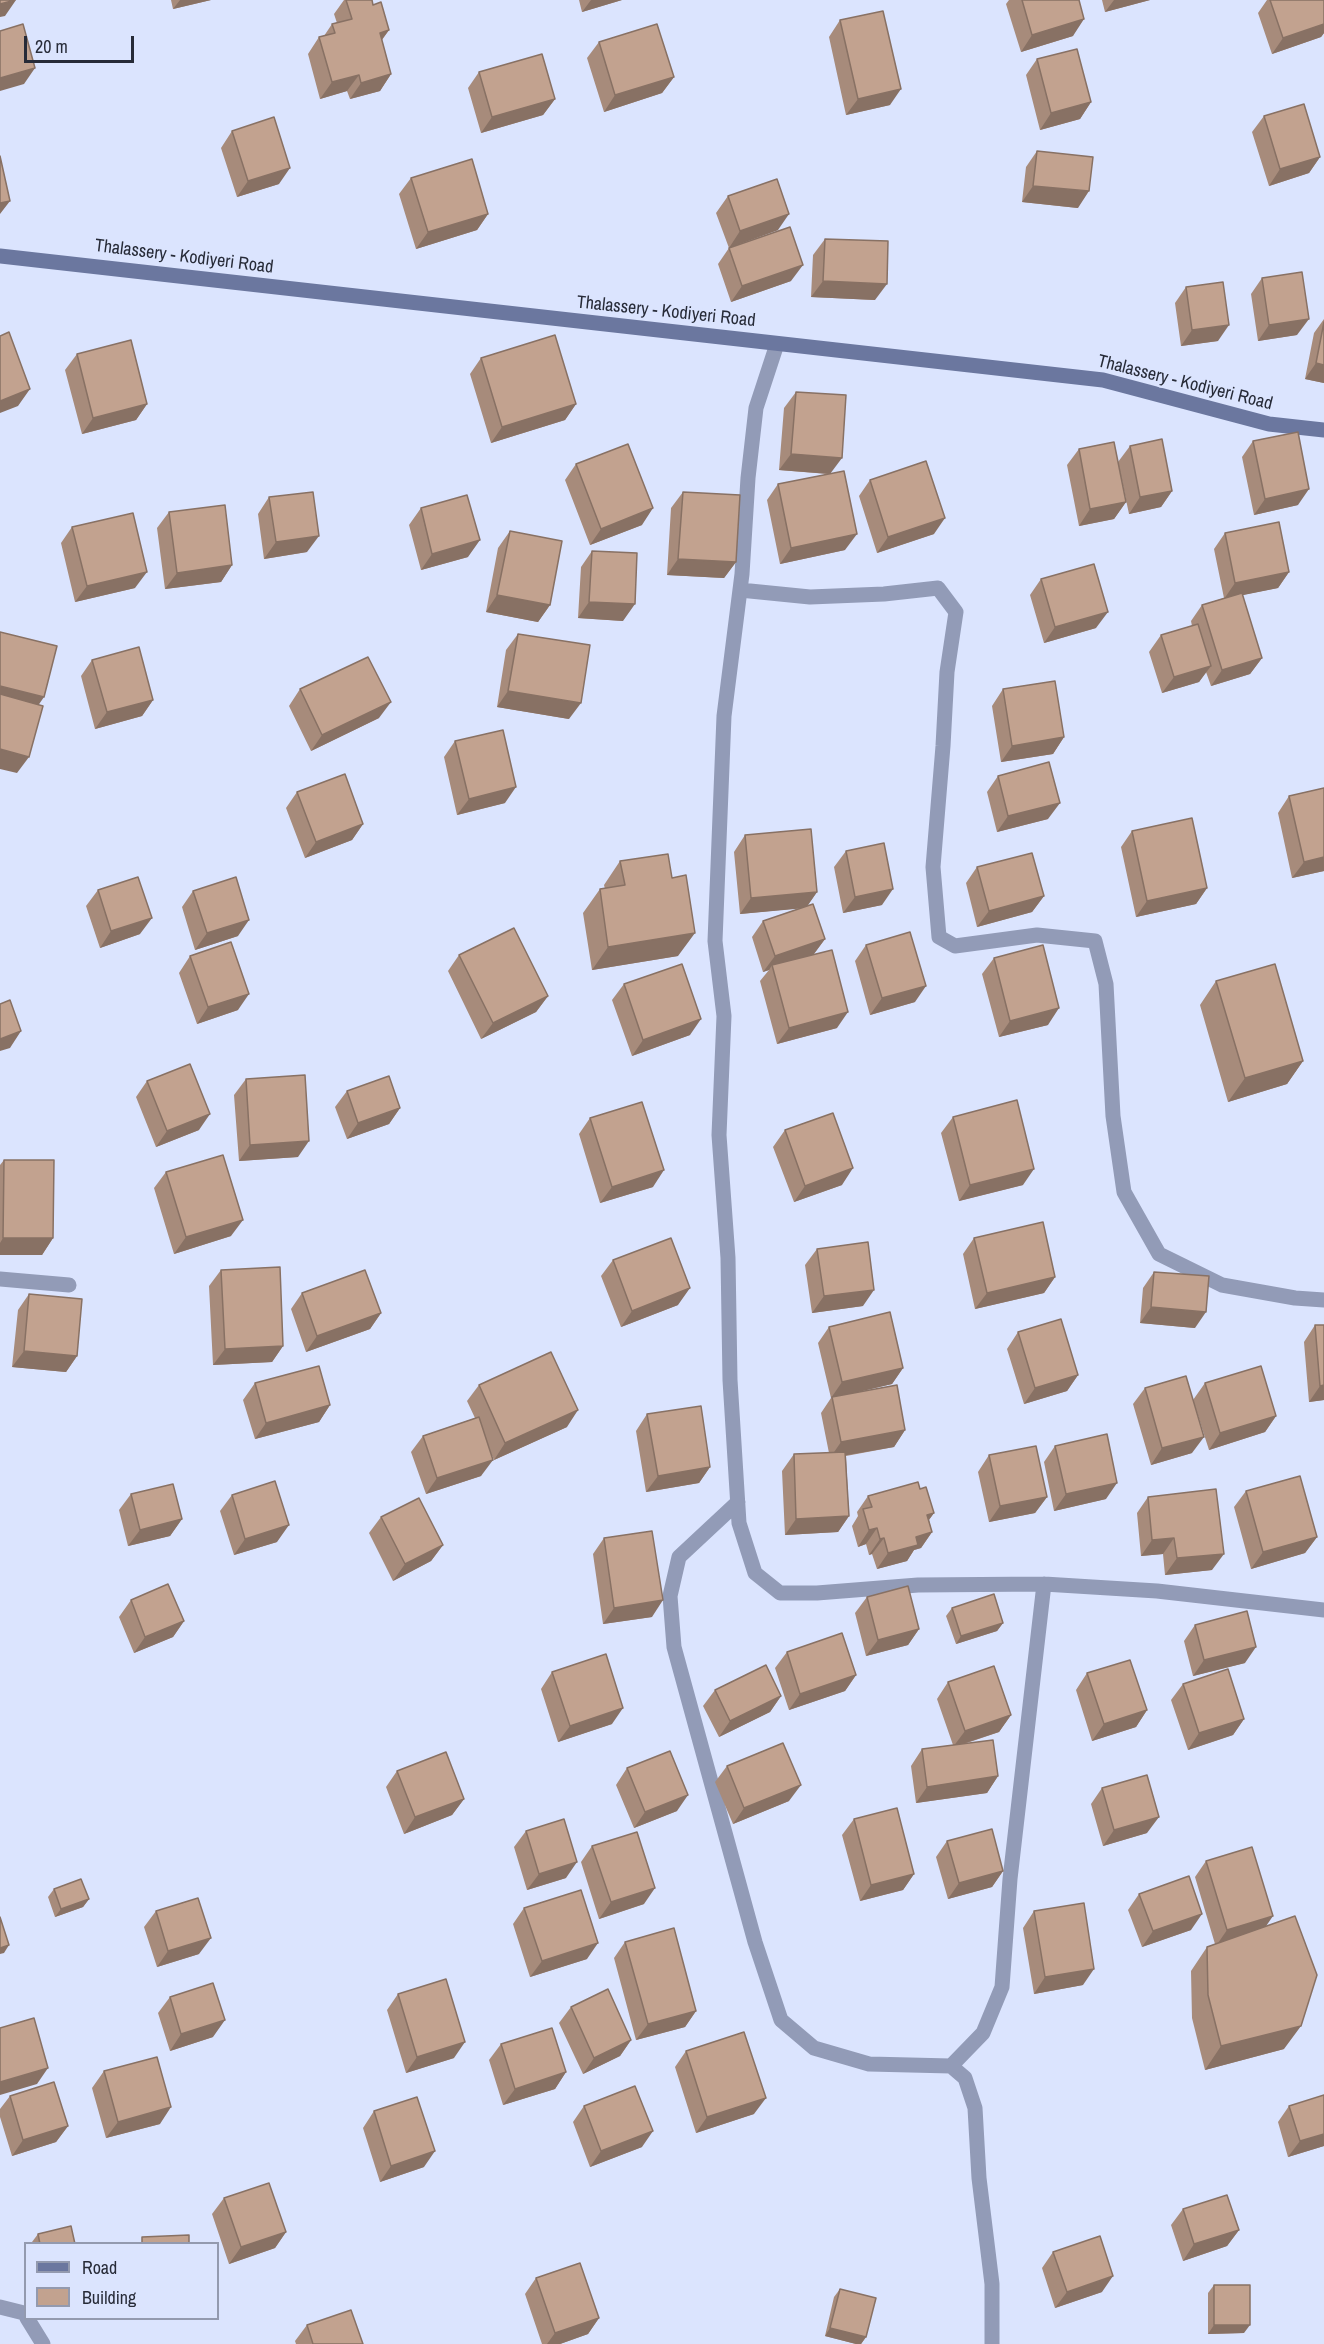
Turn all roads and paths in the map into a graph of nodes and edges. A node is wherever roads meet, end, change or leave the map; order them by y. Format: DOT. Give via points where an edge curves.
graph roads {
  1 [pos="0,256"];
  2 [pos="777,344"];
  3 [pos="1324,430"];
  4 [pos="740,590"];
  5 [pos="0,1279"];
  6 [pos="69,1285"];
  7 [pos="1324,1300"];
  8 [pos="738,1502"];
  9 [pos="1044,1584"];
  10 [pos="1324,1610"];
  11 [pos="951,2066"];
  12 [pos="0,2307"];
  13 [pos="24,2313"];
  14 [pos="28,2320"];
  15 [pos="43,2344"];
  16 [pos="992,2344"];
  1 -- 2 [label="main road, Thalassery - Kodiyeri Road"];
  2 -- 3 [label="main road, Thalassery - Kodiyeri Road" via="1103,380 1269,424"];
  2 -- 4 [label="street" via="756,408"];
  4 -- 7 [label="street" via="810,597 938,588 956,612 947,672 933,867 939,937 955,946 1037,934 1095,941 1106,984 1113,1116 1124,1192 1159,1254 1222,1285 1295,1299"];
  4 -- 8 [label="street" via="724,716 715,941 724,1016 719,1135"];
  5 -- 6 [label="street"];
  8 -- 9 [label="street" via="740,1523 756,1573 780,1593"];
  8 -- 11 [label="street" via="679,1557 670,1596 674,1647 755,1942 781,2020 814,2048 869,2064"];
  9 -- 10 [label="street" via="1157,1591"];
  9 -- 11 [label="street" via="1010,1879 1002,1987 983,2033"];
  11 -- 16 [label="street" via="966,2078 975,2108 992,2284"];
  12 -- 13 [label="street"];
  14 -- 15 [label="street"];
}
